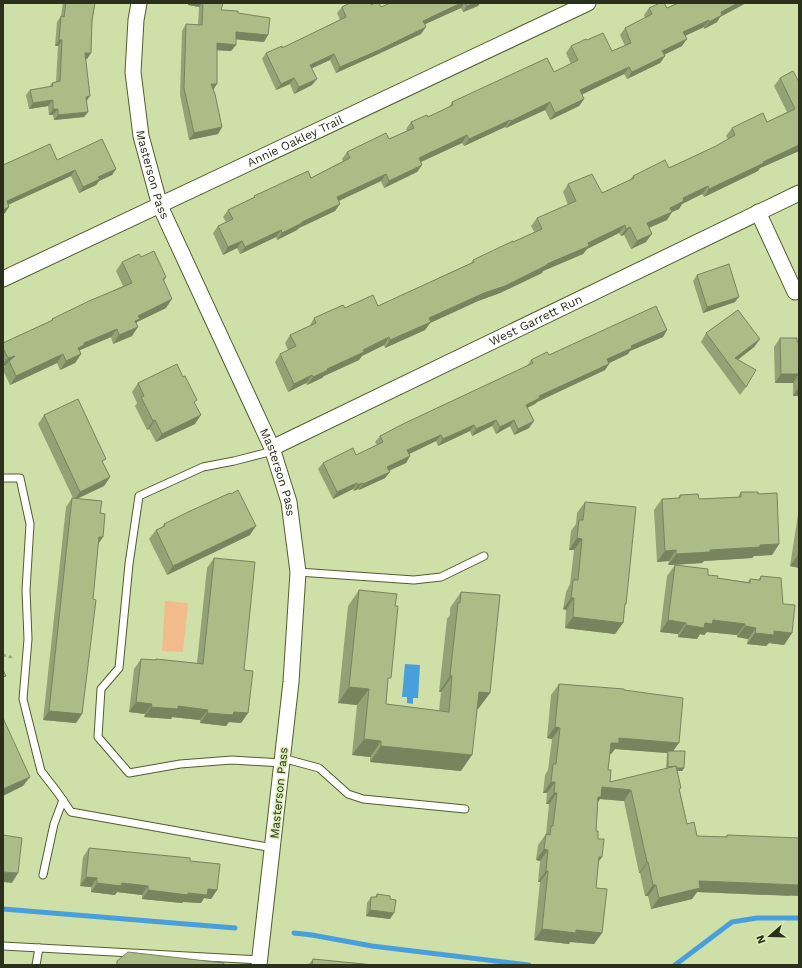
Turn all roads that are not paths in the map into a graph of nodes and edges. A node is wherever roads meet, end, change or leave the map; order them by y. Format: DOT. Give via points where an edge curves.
graph roads {
  1 [pos="139,3"];
  2 [pos="588,3"];
  3 [pos="799,193"];
  4 [pos="160,206"];
  5 [pos="758,212"];
  6 [pos="3,279"];
  7 [pos="795,292"];
  8 [pos="272,449"];
  9 [pos="3,478"];
  10 [pos="484,556"];
  11 [pos="298,572"];
  12 [pos="282,761"];
  13 [pos="63,800"];
  14 [pos="465,810"];
  15 [pos="273,848"];
  16 [pos="43,875"];
  17 [pos="3,946"];
  18 [pos="39,948"];
  19 [pos="260,963"];
  20 [pos="36,965"];
  1 -- 4 [label="street, Masterson Pass" via="133,72 141,136"];
  2 -- 4 [label="street, Annie Oakley Trail"];
  3 -- 5 [label="street, West Garrett Run"];
  4 -- 6 [label="street, Annie Oakley Trail"];
  4 -- 8 [label="street, Masterson Pass"];
  5 -- 7 [label="street"];
  5 -- 8 [label="street, West Garrett Run"];
  8 -- 11 [label="street, Masterson Pass" via="289,502"];
  8 -- 12 [label="lane" via="234,461 203,467 139,496 129,564 119,668 101,689 98,737 130,773 180,764 232,760"];
  9 -- 13 [label="lane" via="20,478 30,524 26,590 28,639 23,699 40,771"];
  10 -- 11 [label="lane" via="441,577 414,580"];
  11 -- 12 [label="street, Masterson Pass" via="291,682"];
  12 -- 14 [label="lane" via="319,768 348,794 363,799"];
  12 -- 15 [label="street, Masterson Pass"];
  13 -- 15 [label="lane" via="71,812"];
  13 -- 16 [label="lane" via="54,824"];
  15 -- 19 [label="street, Masterson Pass"];
  17 -- 18 [label="lane"];
  18 -- 19 [label="lane"];
  18 -- 20 [label="lane"];
}
